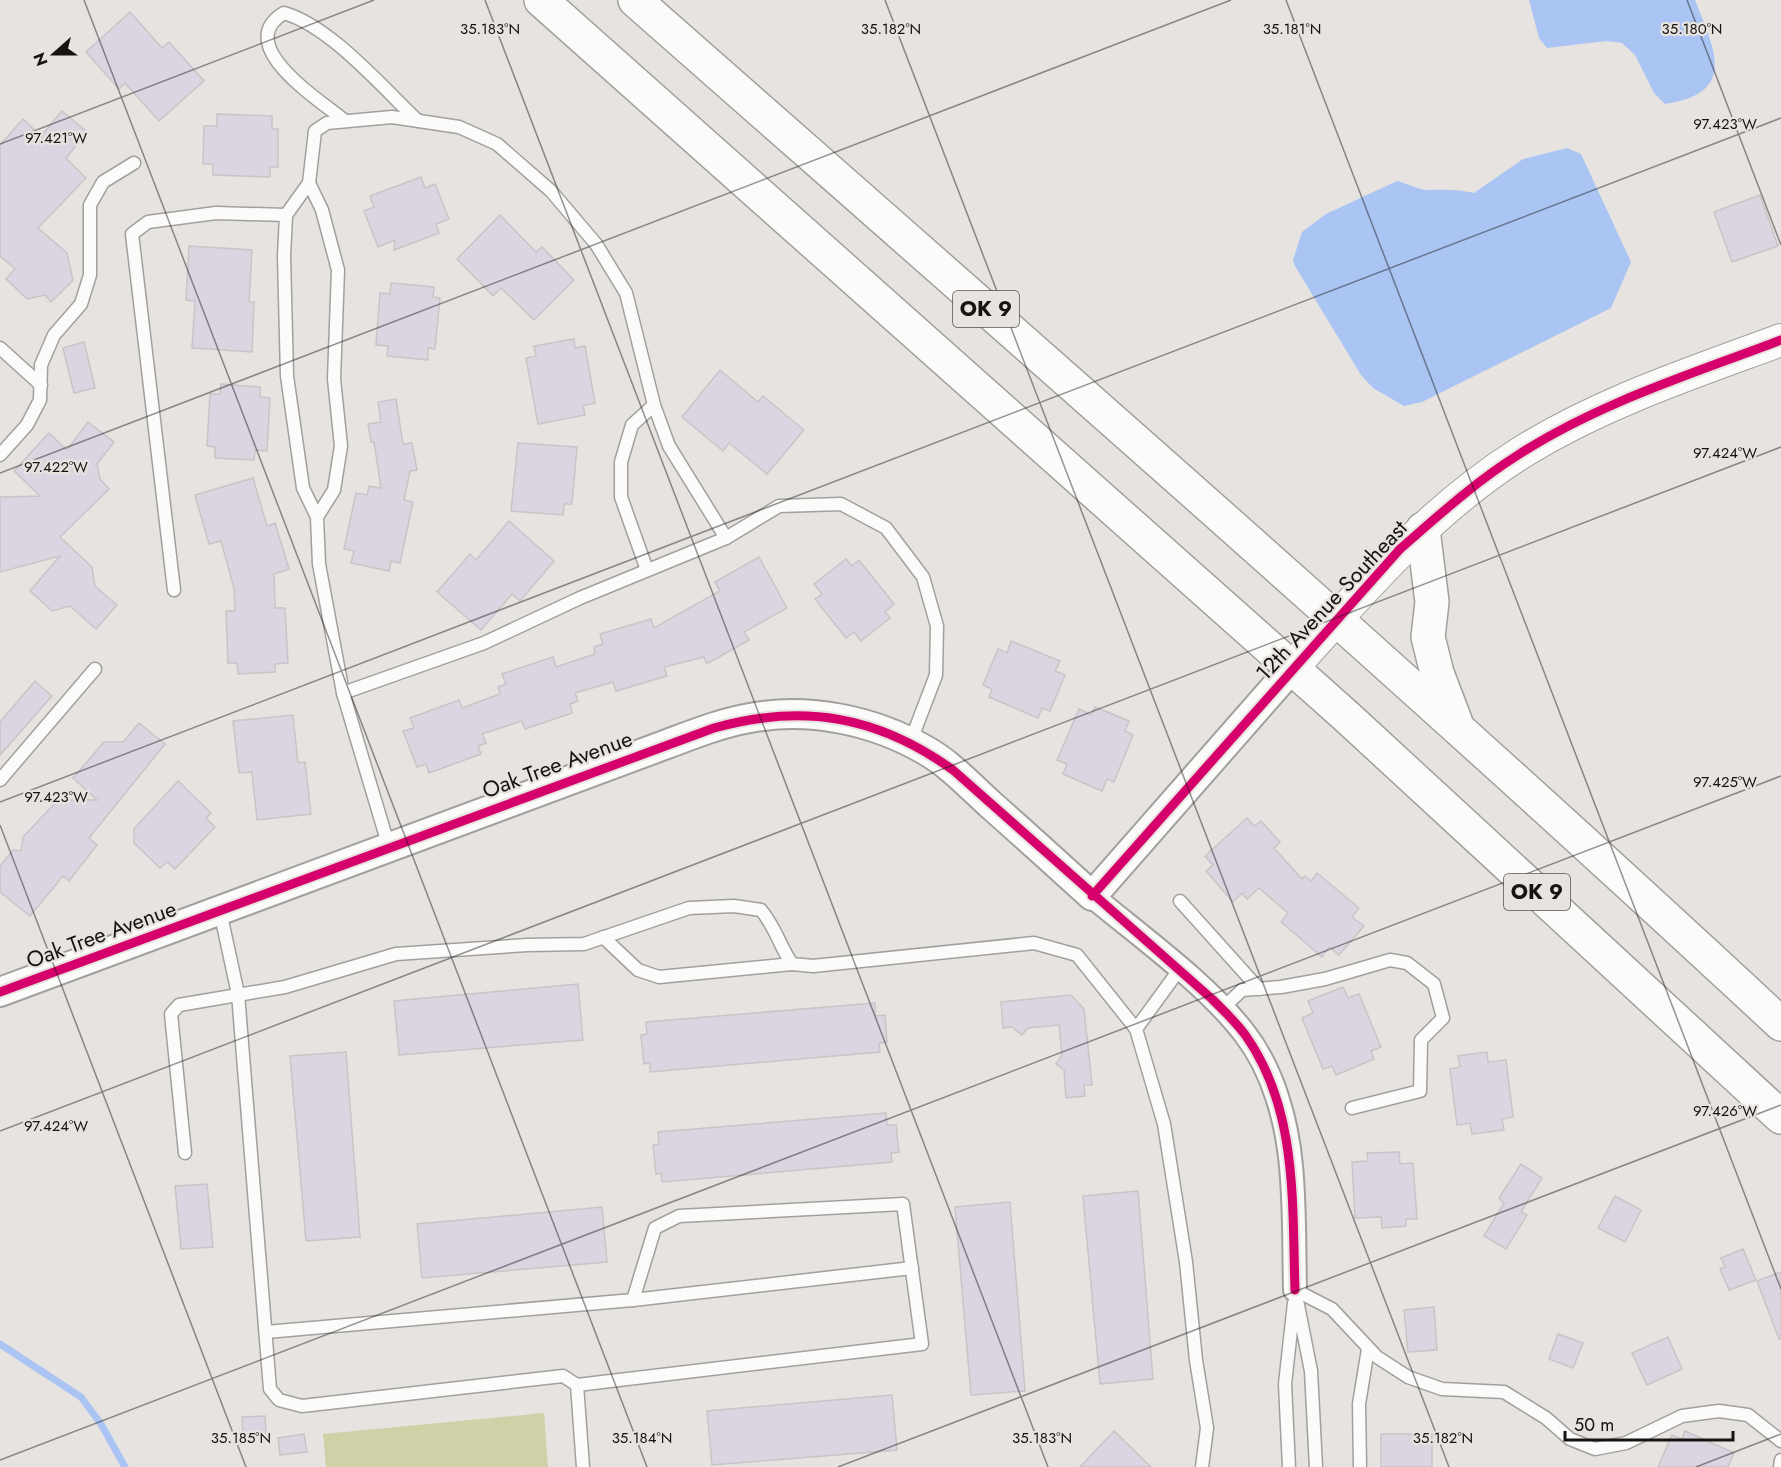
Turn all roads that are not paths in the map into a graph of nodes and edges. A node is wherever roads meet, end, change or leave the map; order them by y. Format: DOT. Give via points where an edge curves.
graph roads {
  1 [pos="541,0"];
  2 [pos="635,0"];
  3 [pos="418,120"];
  4 [pos="345,121"];
  5 [pos="134,163"];
  6 [pos="309,183"];
  7 [pos="286,215"];
  8 [pos="1781,340"];
  9 [pos="0,348"];
  10 [pos="40,385"];
  11 [pos="654,405"];
  12 [pos="0,455"];
  13 [pos="318,517"];
  14 [pos="1423,529"];
  15 [pos="726,538"];
  16 [pos="648,570"];
  17 [pos="174,590"];
  18 [pos="1337,619"];
  19 [pos="95,669"];
  20 [pos="1292,669"];
  21 [pos="343,693"];
  22 [pos="1459,730"];
  23 [pos="910,743"];
  24 [pos="0,780"];
  25 [pos="389,847"];
  26 [pos="1092,896"];
  27 [pos="1180,901"];
  28 [pos="220,911"];
  29 [pos="603,938"];
  30 [pos="792,964"];
  31 [pos="1179,970"];
  32 [pos="1259,989"];
  33 [pos="0,992"];
  34 [pos="238,994"];
  35 [pos="1222,1009"];
  36 [pos="1781,1024"];
  37 [pos="1136,1029"];
  38 [pos="1352,1108"];
  39 [pos="1781,1117"];
  40 [pos="185,1153"];
  41 [pos="912,1268"];
  42 [pos="1295,1290"];
  43 [pos="633,1300"];
  44 [pos="266,1332"];
  45 [pos="1368,1349"];
  46 [pos="577,1385"];
  47 [pos="1781,1441"];
  48 [pos="1781,1460"];
  49 [pos="583,1467"];
  50 [pos="1202,1467"];
  51 [pos="1289,1467"];
  52 [pos="1316,1467"];
  53 [pos="1360,1467"];
  54 [pos="1780,1467"];
  1 -- 20 [label="highway, OK 9"];
  2 -- 18 [label="highway, OK 9"];
  3 -- 4 [label="lane" via="392,117"];
  3 -- 4 [label="lane" via="324,33 303,18 284,13 273,20 267,36 271,54 280,68"];
  3 -- 11 [label="lane" via="459,127 497,144 551,190 596,244 626,293"];
  4 -- 6 [label="lane" via="327,123 315,131"];
  5 -- 10 [label="lane" via="103,182 90,205 90,275 81,303 54,335 41,365"];
  6 -- 7 [label="lane"];
  6 -- 13 [label="lane" via="322,210 338,270 334,379 341,446 334,490"];
  7 -- 13 [label="lane" via="287,376 303,488"];
  7 -- 17 [label="lane" via="216,213 148,222 132,234"];
  8 -- 14 [label="main road, 12th Avenue Southeast" via="1581,419 1494,471"];
  9 -- 10 [label="lane"];
  10 -- 12 [label="lane" via="40,400 27,425"];
  11 -- 15 [label="lane" via="669,446"];
  11 -- 16 [label="lane" via="632,425 621,462 621,497"];
  13 -- 21 [label="lane" via="319,564"];
  14 -- 18 [label="main road, 12th Avenue Southeast"];
  14 -- 22 [label="highway" via="1432,602 1428,637"];
  15 -- 16 [label="lane"];
  15 -- 23 [label="lane" via="779,506 812,503 841,504 886,528 923,577 937,626 936,675"];
  16 -- 21 [label="lane" via="484,643"];
  18 -- 20 [label="main road, 12th Avenue Southeast"];
  18 -- 22 [label="highway, OK 9"];
  19 -- 24 [label="lane"];
  20 -- 26 [label="street, 12th Avenue Southeast"];
  20 -- 39 [label="highway, OK 9"];
  21 -- 25 [label="lane"];
  22 -- 36 [label="highway, OK 9"];
  23 -- 25 [label="street, Oak Tree Avenue" via="838,718 806,714 749,718 667,744"];
  23 -- 26 [label="street, Oak Tree Avenue" via="953,770"];
  25 -- 28 [label="street, Oak Tree Avenue"];
  26 -- 31 [label="street"];
  27 -- 32 [label="lane"];
  28 -- 33 [label="street, Oak Tree Avenue"];
  28 -- 34 [label="lane"];
  29 -- 30 [label="lane" via="638,970 659,977"];
  29 -- 30 [label="lane" via="688,908 734,906 761,910 775,927"];
  29 -- 34 [label="lane" via="585,944 396,954 285,987"];
  30 -- 37 [label="lane" via="813,966 1034,943 1077,956"];
  31 -- 35 [label="street"];
  31 -- 37 [label="lane"];
  32 -- 35 [label="lane" via="1242,990"];
  32 -- 38 [label="lane" via="1325,979 1390,960 1407,963 1434,984 1443,1018 1421,1040 1420,1091"];
  34 -- 40 [label="lane" via="179,1005 171,1014"];
  34 -- 44 [label="lane"];
  35 -- 42 [label="street" via="1257,1053 1283,1120 1291,1165"];
  37 -- 50 [label="lane" via="1164,1124 1186,1262 1207,1428"];
  41 -- 43 [label="lane"];
  41 -- 43 [label="lane" via="903,1204 679,1216 656,1228"];
  41 -- 46 [label="lane" via="922,1344"];
  42 -- 45 [label="lane" via="1332,1309"];
  42 -- 51 [label="lane" via="1285,1384"];
  42 -- 52 [label="lane" via="1311,1371"];
  43 -- 44 [label="lane"];
  44 -- 46 [label="lane" via="270,1389 279,1400 302,1406 563,1376"];
  45 -- 47 [label="lane" via="1408,1377 1442,1389 1504,1392 1546,1418 1570,1439 1595,1449 1626,1443 1682,1416 1719,1411 1748,1415"];
  45 -- 53 [label="lane" via="1359,1404"];
  46 -- 49 [label="lane"];
  48 -- 54 [label="lane"];
}
